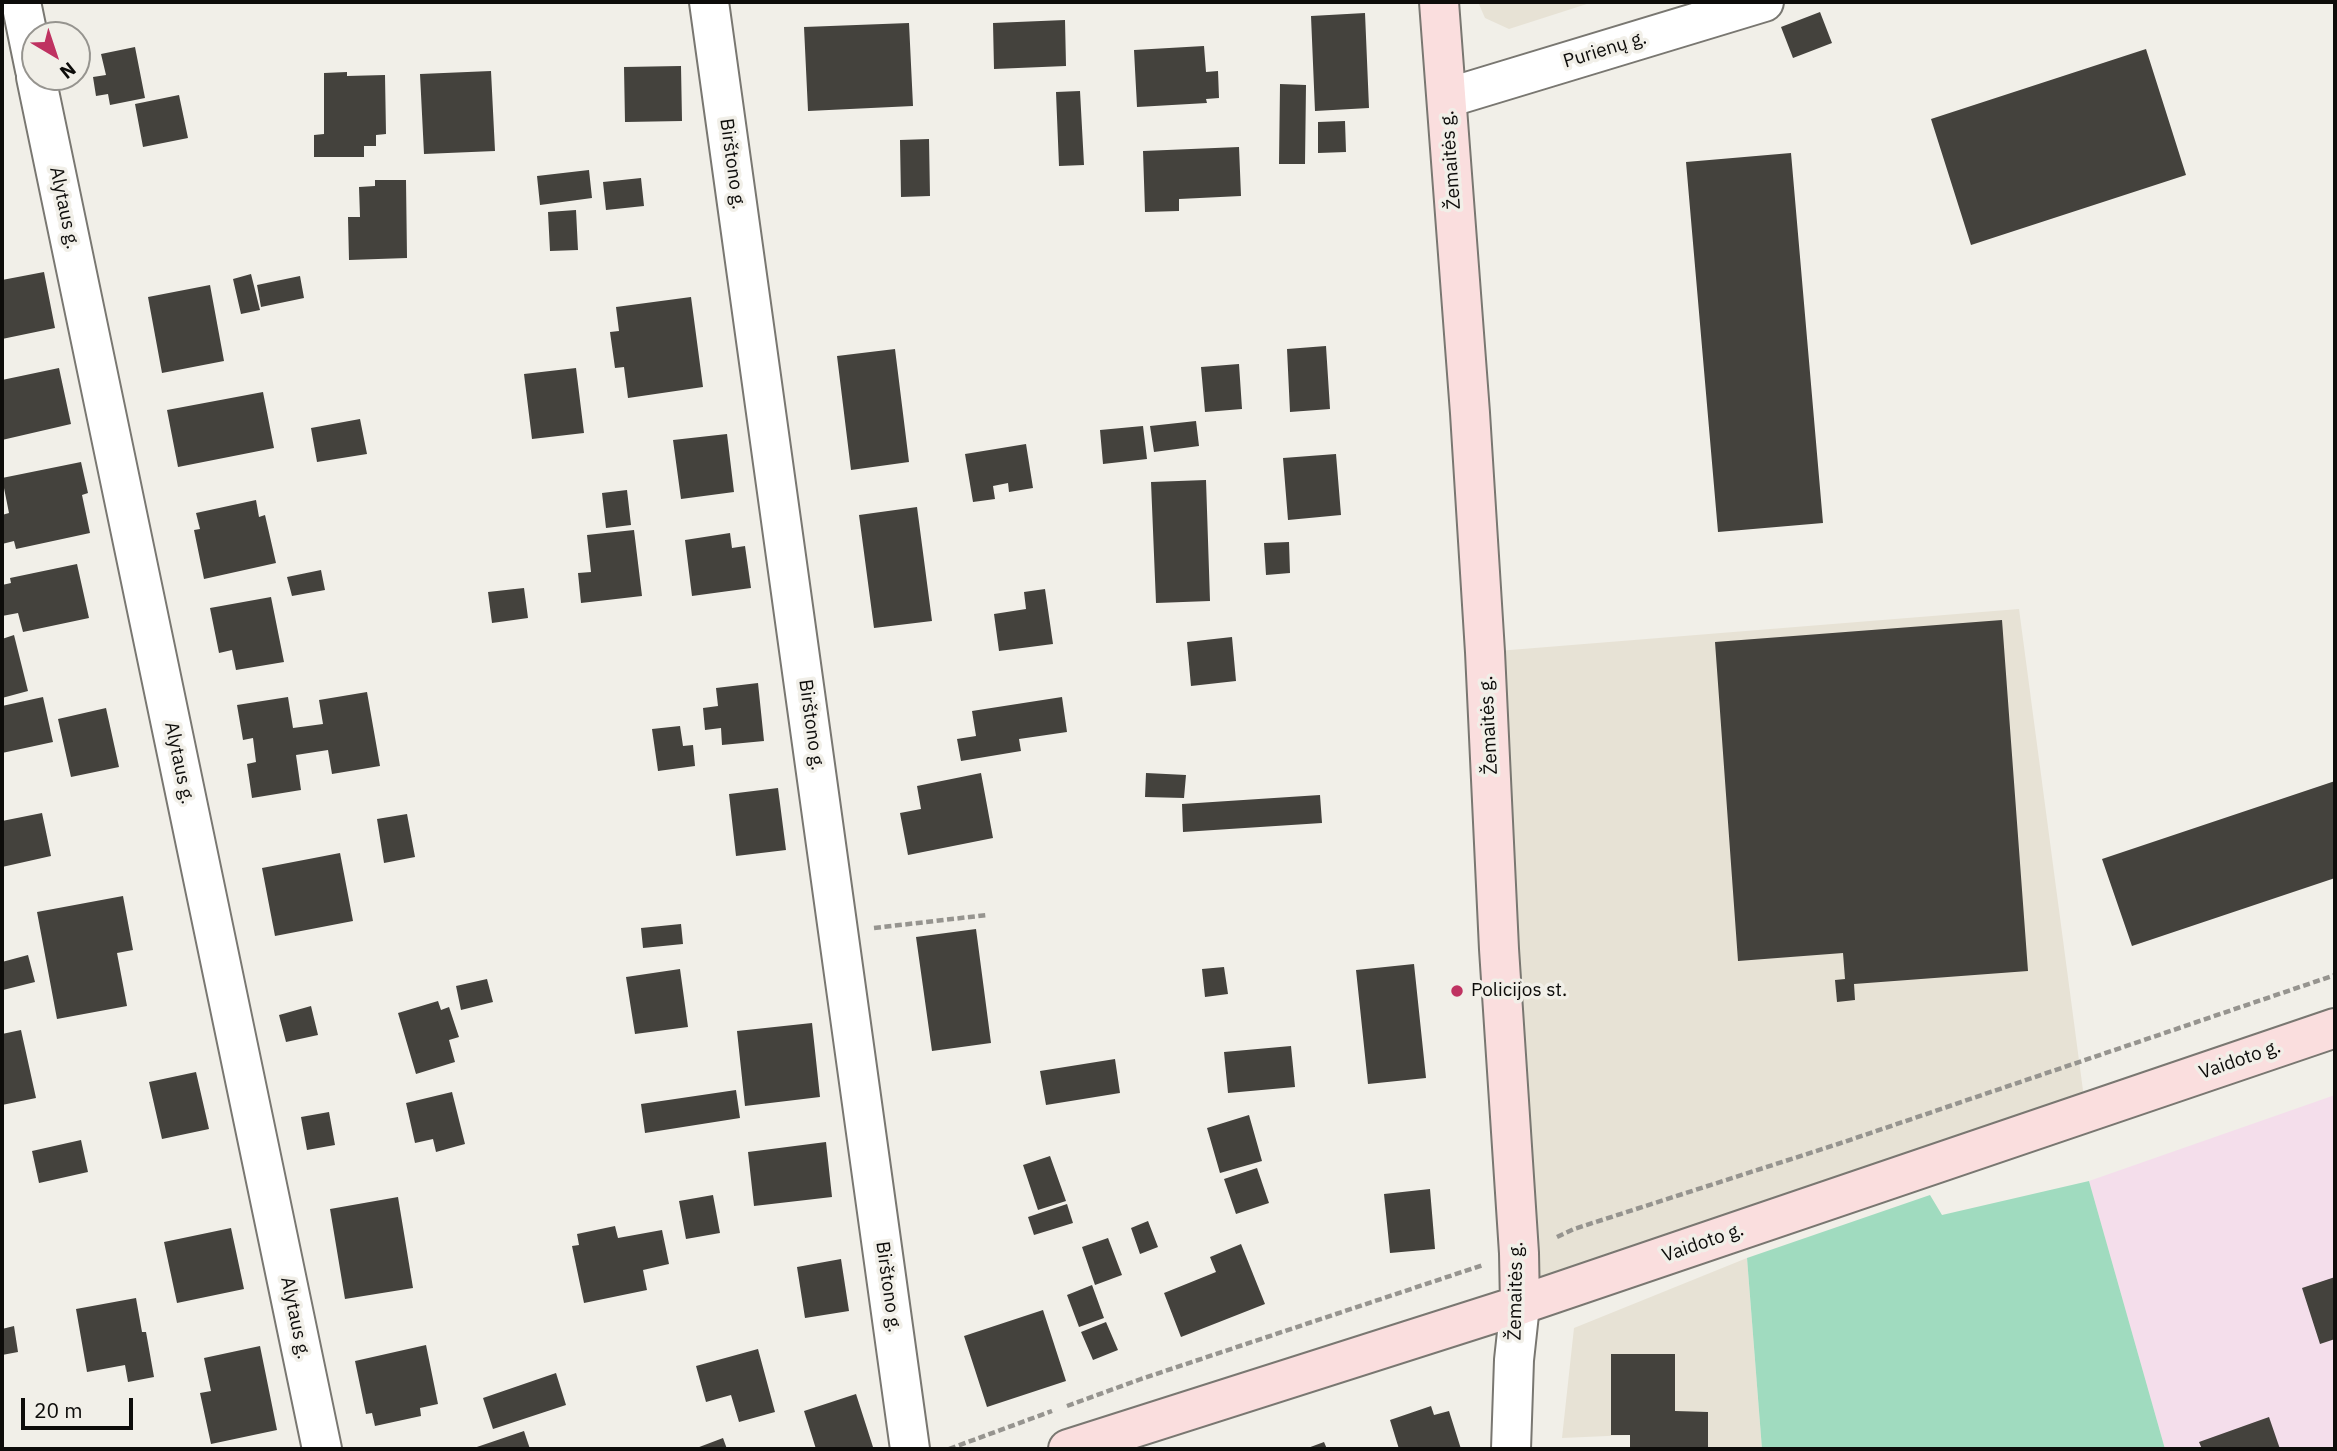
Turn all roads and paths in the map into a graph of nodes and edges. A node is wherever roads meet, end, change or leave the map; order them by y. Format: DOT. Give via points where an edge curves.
graph roads {
  1 [pos="2,2"];
  2 [pos="22,2"];
  3 [pos="709,2"];
  4 [pos="1439,2"];
  5 [pos="1763,2"];
  6 [pos="26,21"];
  7 [pos="39,91"];
  8 [pos="1447,98"];
  9 [pos="987,915"];
  10 [pos="839,933"];
  11 [pos="2335,975"];
  12 [pos="2335,1028"];
  13 [pos="1519,1253"];
  14 [pos="1520,1305"];
  15 [pos="322,1449"];
  16 [pos="910,1449"];
  17 [pos="947,1449"];
  18 [pos="1068,1449"];
  19 [pos="1511,1449"];
  1 -- 2 [label="street"];
  2 -- 6 [label="street"];
  3 -- 10 [label="street, Birštono g."];
  4 -- 8 [label="main road, Žemaitės g."];
  5 -- 8 [label="street, Purienų g."];
  7 -- 15 [label="street, Alytaus g."];
  8 -- 13 [label="main road, Žemaitės g." via="1473,453"];
  9 -- 10 [label="path"];
  10 -- 16 [label="street, Birštono g."];
  11 -- 13 [label="path" via="1574,1229"];
  12 -- 14 [label="main road, Vaidoto g."];
  13 -- 14 [label="main road, Žemaitės g."];
  13 -- 17 [label="path"];
  14 -- 18 [label="main road, Vaidoto g."];
  14 -- 19 [label="street, Žemaitės g."];
}
